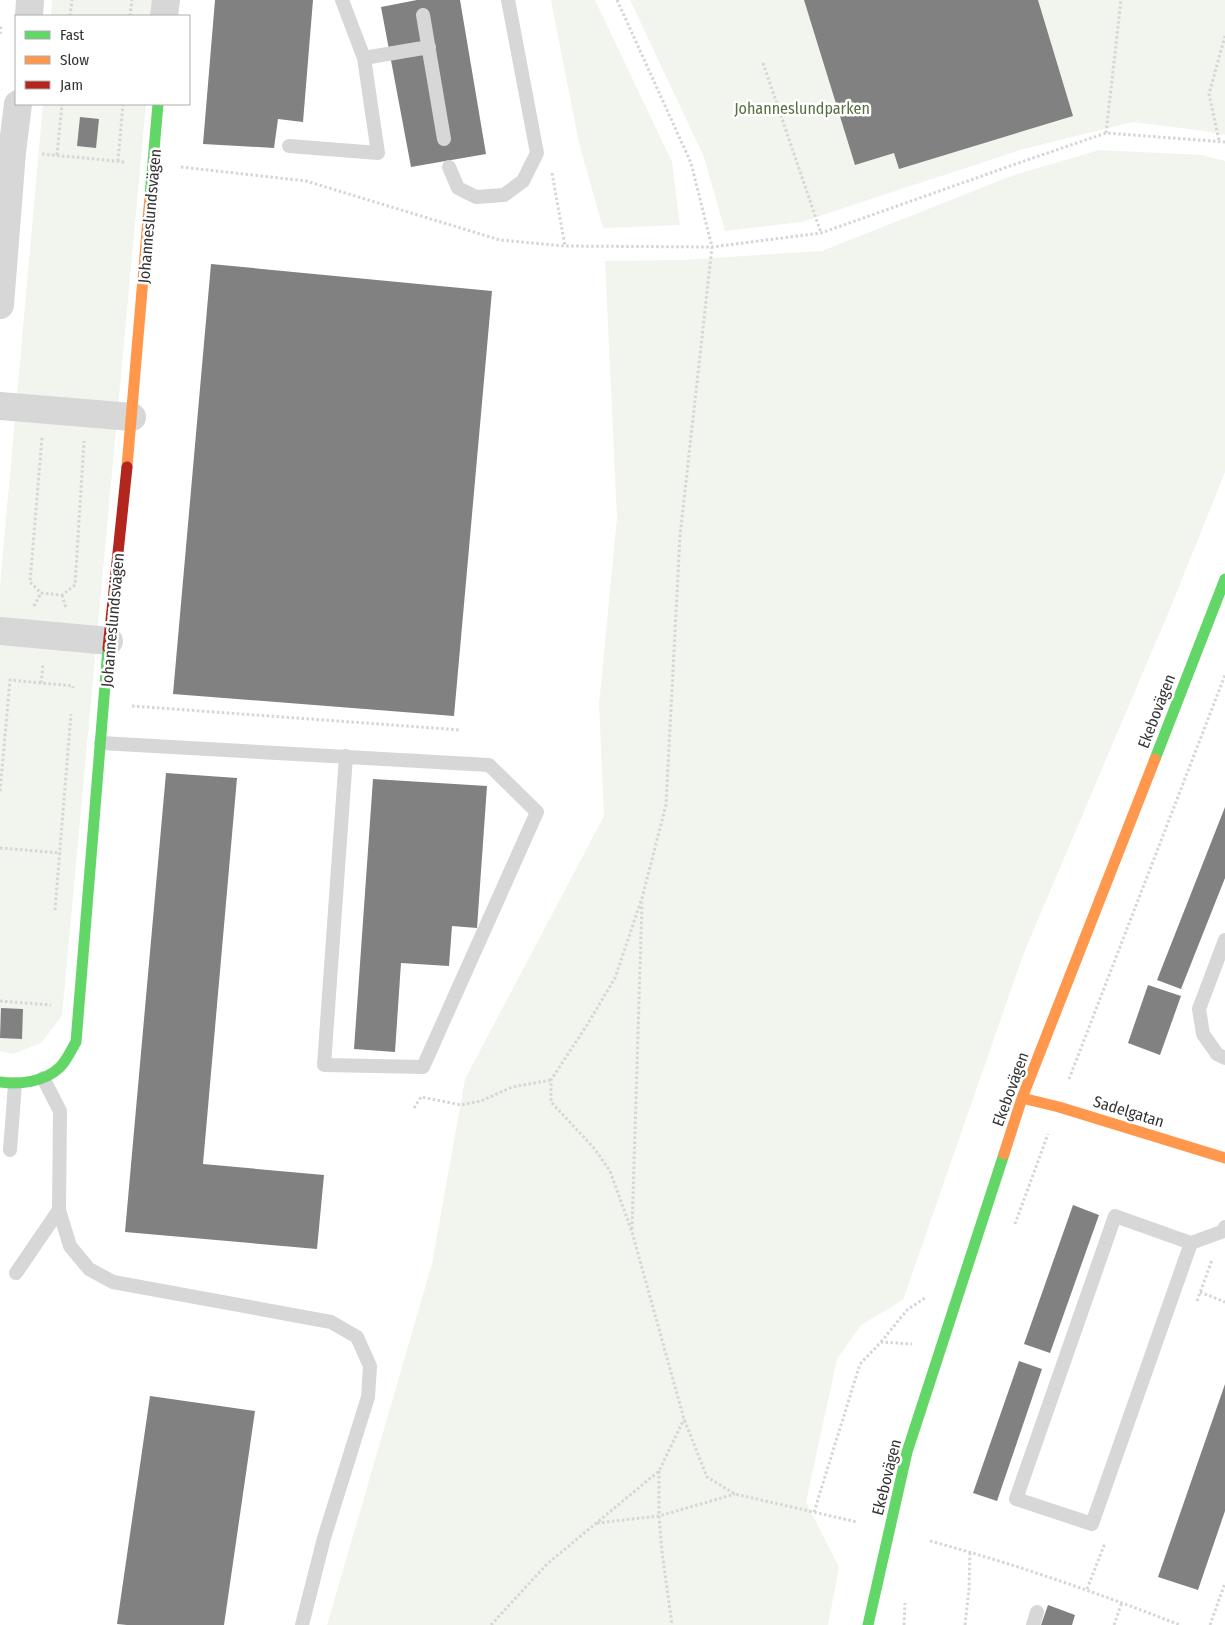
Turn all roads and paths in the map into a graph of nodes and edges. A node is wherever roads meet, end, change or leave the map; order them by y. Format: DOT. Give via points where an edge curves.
graph roads {
  1 [pos="30,0"];
  2 [pos="72,0"];
  3 [pos="132,0"];
  4 [pos="166,0"];
  5 [pos="342,0"];
  6 [pos="508,0"];
  7 [pos="617,0"];
  8 [pos="1121,0"];
  9 [pos="28,15"];
  10 [pos="70,15"];
  11 [pos="130,15"];
  12 [pos="164,15"];
  13 [pos="423,15"];
  14 [pos="1225,36"];
  15 [pos="429,46"];
  16 [pos="364,58"];
  17 [pos="763,63"];
  18 [pos="18,105"];
  19 [pos="62,105"];
  20 [pos="123,105"];
  21 [pos="158,105"];
  22 [pos="1106,133"];
  23 [pos="444,139"];
  24 [pos="1219,140"];
  25 [pos="1225,142"];
  26 [pos="289,146"];
  27 [pos="12,152"];
  28 [pos="537,153"];
  29 [pos="57,155"];
  30 [pos="118,161"];
  31 [pos="153,164"];
  32 [pos="449,167"];
  33 [pos="821,233"];
  34 [pos="565,246"];
  35 [pos="712,247"];
  36 [pos="0,305"];
  37 [pos="0,406"];
  38 [pos="44,410"];
  39 [pos="86,413"];
  40 [pos="132,417"];
  41 [pos="1225,579"];
  42 [pos="0,631"];
  43 [pos="109,641"];
  44 [pos="1225,675"];
  45 [pos="72,696"];
  46 [pos="104,704"];
  47 [pos="72,706"];
  48 [pos="460,730"];
  49 [pos="101,743"];
  50 [pos="346,756"];
  51 [pos="0,791"];
  52 [pos="0,848"];
  53 [pos="59,853"];
  54 [pos="91,855"];
  55 [pos="642,898"];
  56 [pos="55,910"];
  57 [pos="1225,940"];
  58 [pos="49,996"];
  59 [pos="0,1001"];
  60 [pos="48,1005"];
  61 [pos="79,1007"];
  62 [pos="1225,1058"];
  63 [pos="43,1078"];
  64 [pos="551,1080"];
  65 [pos="0,1082"];
  66 [pos="15,1084"];
  67 [pos="1022,1098"];
  68 [pos="1059,1107"];
  69 [pos="414,1108"];
  70 [pos="10,1150"];
  71 [pos="1225,1158"];
  72 [pos="60,1210"];
  73 [pos="1014,1225"];
  74 [pos="1225,1227"];
  75 [pos="632,1232"];
  76 [pos="1191,1243"];
  77 [pos="16,1273"];
  78 [pos="1200,1292"];
  79 [pos="1225,1302"];
  80 [pos="914,1344"];
  81 [pos="684,1419"];
  82 [pos="659,1472"];
  83 [pos="736,1494"];
  84 [pos="814,1512"];
  85 [pos="659,1516"];
  86 [pos="857,1522"];
  87 [pos="595,1524"];
  88 [pos="930,1541"];
  89 [pos="970,1551"];
  90 [pos="1225,1583"];
  91 [pos="906,1596"];
  92 [pos="1122,1602"];
  93 [pos="302,1625"];
  94 [pos="491,1625"];
  95 [pos="672,1625"];
  96 [pos="868,1625"];
  97 [pos="904,1625"];
  98 [pos="965,1625"];
  99 [pos="1114,1625"];
  100 [pos="1180,1625"];
  101 [pos="1210,1625"];
  1 -- 9 [label="street"];
  2 -- 10 [label="path"];
  3 -- 11 [label="path"];
  4 -- 12 [label="street"];
  5 -- 16 [label="lane"];
  6 -- 28 [label="lane"];
  7 -- 35 [label="path" via="691,163"];
  8 -- 22 [label="path"];
  13 -- 15 [label="lane"];
  14 -- 24 [label="path" via="1208,94"];
  15 -- 16 [label="lane"];
  15 -- 23 [label="lane"];
  16 -- 26 [label="lane" via="378,153"];
  17 -- 33 [label="path"];
  18 -- 27 [label="street"];
  19 -- 29 [label="path"];
  20 -- 30 [label="path"];
  21 -- 31 [label="street, Johanneslundsvägen"];
  22 -- 24 [label="path"];
  22 -- 33 [label="path"];
  24 -- 25 [label="path"];
  27 -- 29 [label="path"];
  27 -- 36 [label="street"];
  28 -- 32 [label="lane" via="523,182 504,195 476,197 458,188"];
  28 -- 34 [label="path" via="550,156"];
  29 -- 30 [label="path"];
  30 -- 31 [label="path"];
  31 -- 34 [label="path" via="306,181 500,240"];
  31 -- 40 [label="street, Johanneslundsvägen"];
  33 -- 35 [label="path"];
  34 -- 35 [label="path"];
  35 -- 55 [label="path" via="680,536 666,805"];
  37 -- 38 [label="street"];
  38 -- 39 [label="street"];
  38 -- 39 [label="path" via="30,582 41,593 62,595 75,585"];
  39 -- 40 [label="street"];
  40 -- 43 [label="street, Johanneslundsvägen"];
  41 -- 67 [label="street, Ekebovägen"];
  42 -- 43 [label="street"];
  43 -- 46 [label="street, Johanneslundsvägen"];
  44 -- 68 [label="path"];
  45 -- 51 [label="path" via="73,686 10,680"];
  46 -- 48 [label="path"];
  46 -- 49 [label="street, Johanneslundsvägen"];
  47 -- 53 [label="path"];
  49 -- 50 [label="lane"];
  49 -- 54 [label="street, Johanneslundsvägen"];
  50 -- 50 [label="lane" via="489,766 537,812 423,1067 324,1065"];
  52 -- 53 [label="path"];
  53 -- 54 [label="path"];
  53 -- 56 [label="path"];
  54 -- 61 [label="street, Johanneslundsvägen"];
  55 -- 64 [label="path" via="615,978"];
  55 -- 75 [label="path"];
  57 -- 62 [label="lane" via="1199,1009 1203,1034 1217,1054"];
  58 -- 60 [label="path"];
  59 -- 60 [label="path"];
  60 -- 61 [label="path"];
  61 -- 63 [label="street, Johanneslundsvägen" via="76,1042 60,1068"];
  63 -- 66 [label="street, Johanneslundsvägen"];
  63 -- 72 [label="lane" via="60,1111"];
  64 -- 69 [label="path" via="461,1104 421,1097"];
  64 -- 75 [label="path" via="551,1102 594,1148 610,1172"];
  65 -- 66 [label="street, Johanneslundsvägen"];
  66 -- 70 [label="lane"];
  67 -- 68 [label="street, Sadelgatan"];
  67 -- 96 [label="street, Ekebovägen" via="908,1452"];
  68 -- 71 [label="street, Sadelgatan"];
  68 -- 73 [label="path"];
  72 -- 77 [label="lane"];
  72 -- 93 [label="lane" via="70,1246 88,1269 113,1282 331,1322 357,1337 370,1366 368,1397 324,1538"];
  74 -- 76 [label="lane" via="1224,1231"];
  75 -- 81 [label="path"];
  76 -- 76 [label="lane" via="1115,1216 1016,1498 1092,1524"];
  78 -- 79 [label="path"];
  80 -- 84 [label="path" via="881,1342 860,1364"];
  81 -- 82 [label="path"];
  81 -- 83 [label="path" via="707,1477"];
  82 -- 85 [label="path"];
  82 -- 87 [label="path"];
  83 -- 84 [label="path"];
  83 -- 85 [label="path"];
  84 -- 86 [label="path"];
  85 -- 87 [label="path"];
  85 -- 95 [label="path"];
  87 -- 94 [label="path" via="547,1564"];
  88 -- 89 [label="path"];
  89 -- 92 [label="path"];
  89 -- 98 [label="path"];
  90 -- 101 [label="path"];
  91 -- 97 [label="path"];
  92 -- 99 [label="path"];
  92 -- 100 [label="path"];
}
